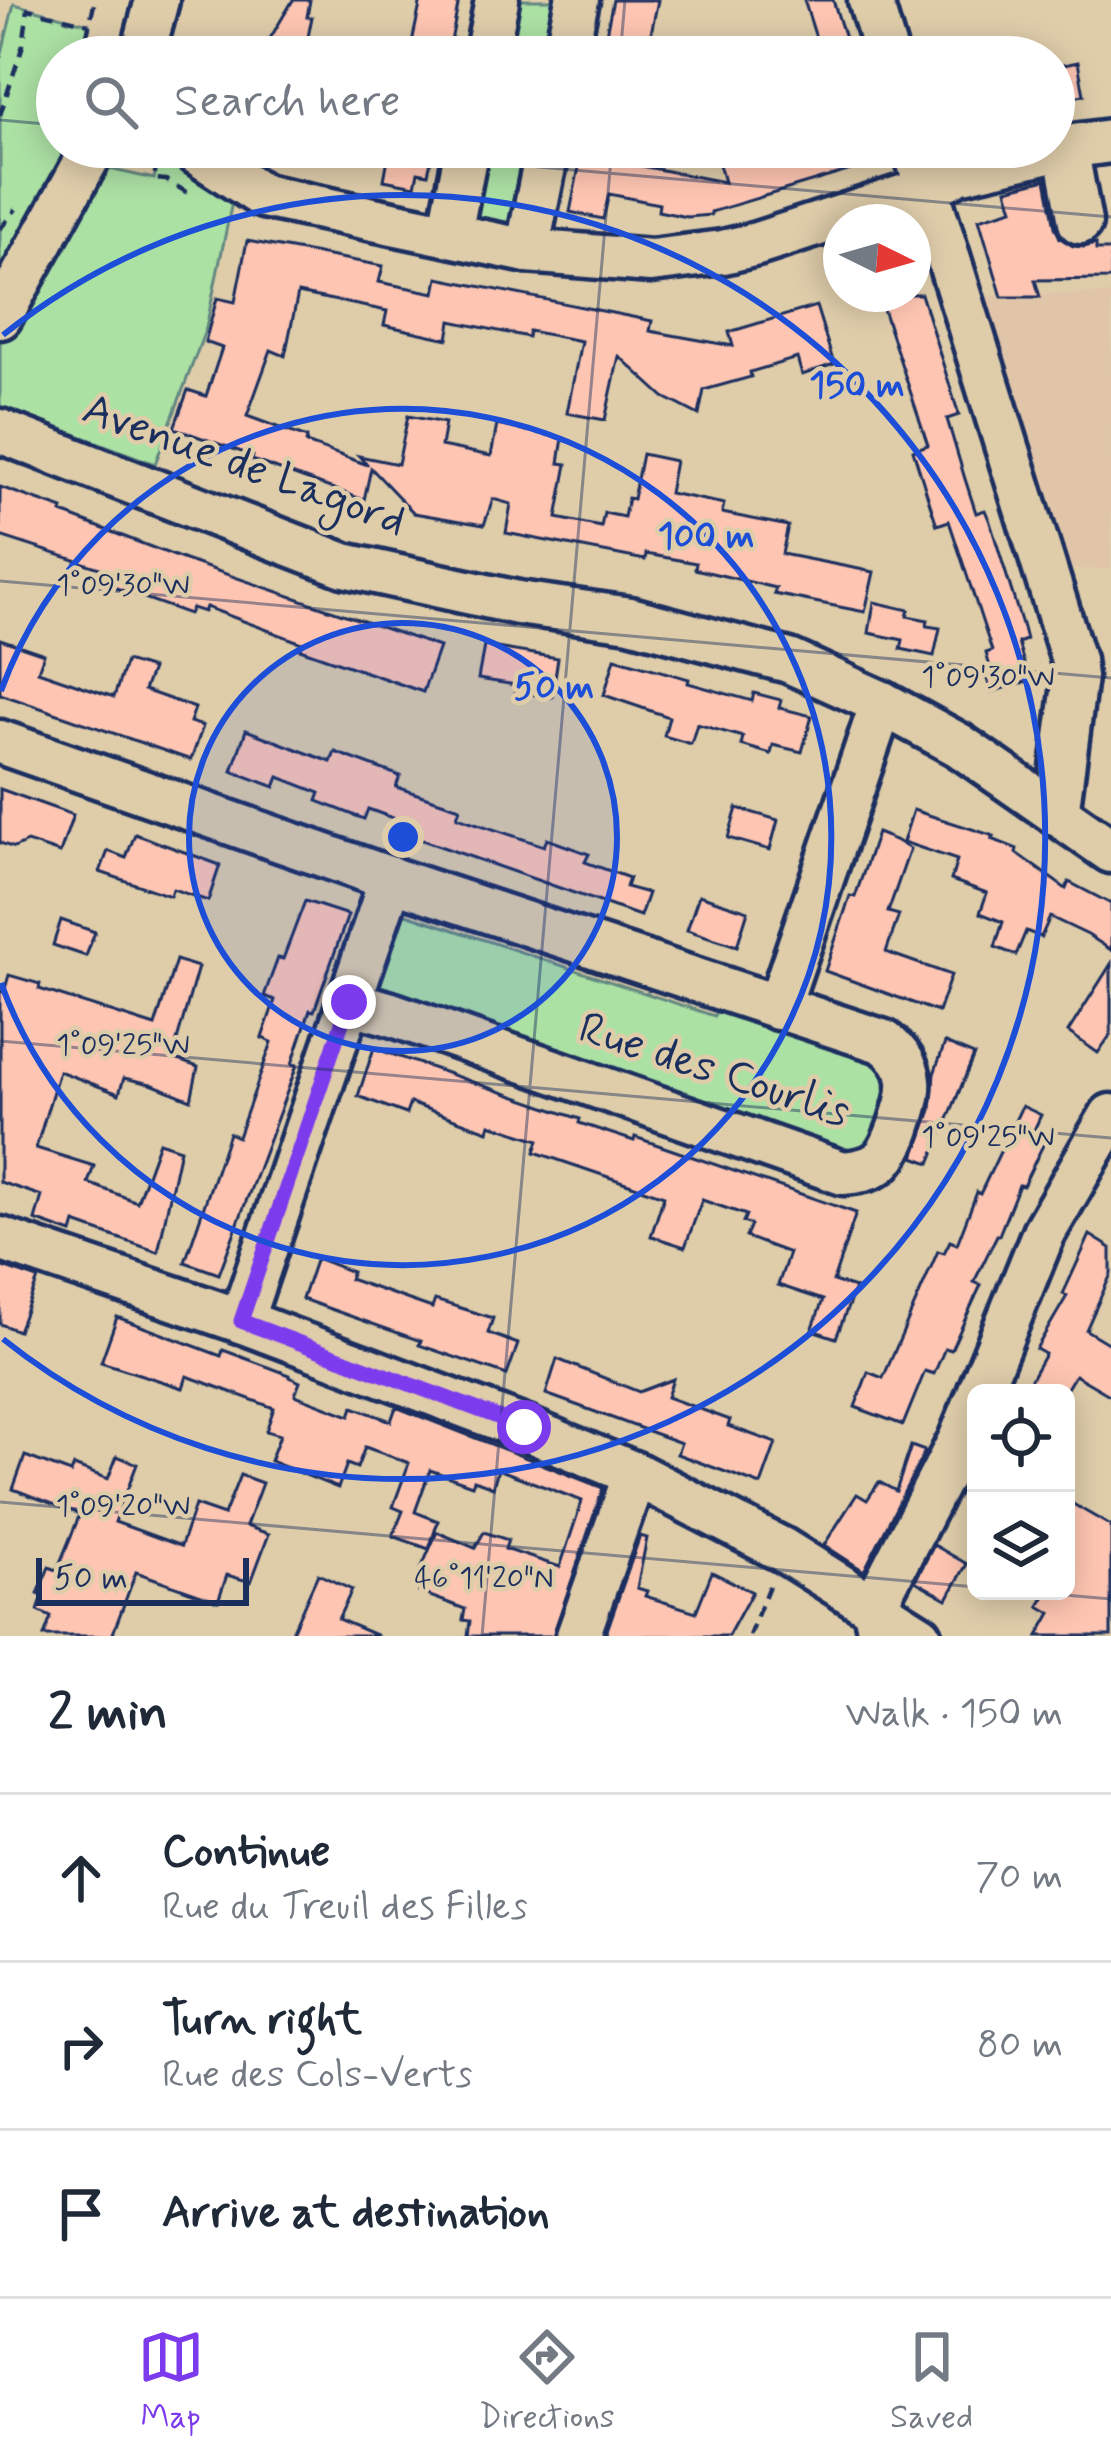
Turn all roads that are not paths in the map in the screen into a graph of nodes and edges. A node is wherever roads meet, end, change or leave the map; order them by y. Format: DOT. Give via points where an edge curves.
graph roads {
  1 [pos="132,0"];
  2 [pos="158,0"];
  3 [pos="497,0"];
  4 [pos="577,0"];
  5 [pos="870,0"];
  6 [pos="123,36"];
  7 [pos="148,36"];
  8 [pos="490,36"];
  9 [pos="569,36"];
  10 [pos="881,36"];
  11 [pos="1111,141"];
  12 [pos="1075,146"];
  13 [pos="82,168"];
  14 [pos="220,168"];
  15 [pos="463,168"];
  16 [pos="544,168"];
  17 [pos="920,168"];
  18 [pos="975,168"];
  19 [pos="1070,168"];
  20 [pos="927,189"];
  21 [pos="1080,222"];
  22 [pos="450,234"];
  23 [pos="527,251"];
  24 [pos="3,308"];
  25 [pos="1,431"];
  26 [pos="882,703"];
  27 [pos="0,742"];
  28 [pos="1057,814"];
  29 [pos="1111,851"];
  30 [pos="391,879"];
  31 [pos="349,1002"];
  32 [pos="778,1008"];
  33 [pos="1111,1116"];
  34 [pos="0,1239"];
  35 [pos="241,1321"];
  36 [pos="983,1384"];
  37 [pos="967,1424"];
  38 [pos="634,1474"];
  39 [pos="877,1621"];
  40 [pos="578,1636"];
  41 [pos="920,1636"];
  1 -- 6 [label="street"];
  2 -- 7 [label="street"];
  3 -- 8 [label="street"];
  4 -- 9 [label="street"];
  5 -- 10 [label="street"];
  11 -- 12 [label="street"];
  13 -- 24 [label="street"];
  14 -- 22 [label="street" via="263,196"];
  15 -- 22 [label="street"];
  16 -- 23 [label="street"];
  17 -- 20 [label="street"];
  18 -- 20 [label="street"];
  19 -- 21 [label="street"];
  20 -- 23 [label="street" via="701,256 651,261"];
  20 -- 28 [label="street" via="1073,660"];
  22 -- 23 [label="street"];
  25 -- 26 [label="street, Avenue de Lagord" via="344,565 630,619 789,661"];
  26 -- 28 [label="street, Avenue de Lagord"];
  26 -- 32 [label="street"];
  27 -- 30 [label="street"];
  28 -- 29 [label="street, Avenue de Lagord"];
  30 -- 31 [label="street"];
  30 -- 32 [label="street"];
  31 -- 32 [label="street, Rue des Courlis" via="843,1173 880,1162 911,1093 897,1052"];
  31 -- 35 [label="street"];
  33 -- 36 [label="street" via="1045,1232"];
  34 -- 35 [label="street"];
  35 -- 38 [label="street"];
  37 -- 39 [label="street"];
  38 -- 39 [label="street" via="783,1550"];
  38 -- 40 [label="street"];
  39 -- 41 [label="street"];
}
